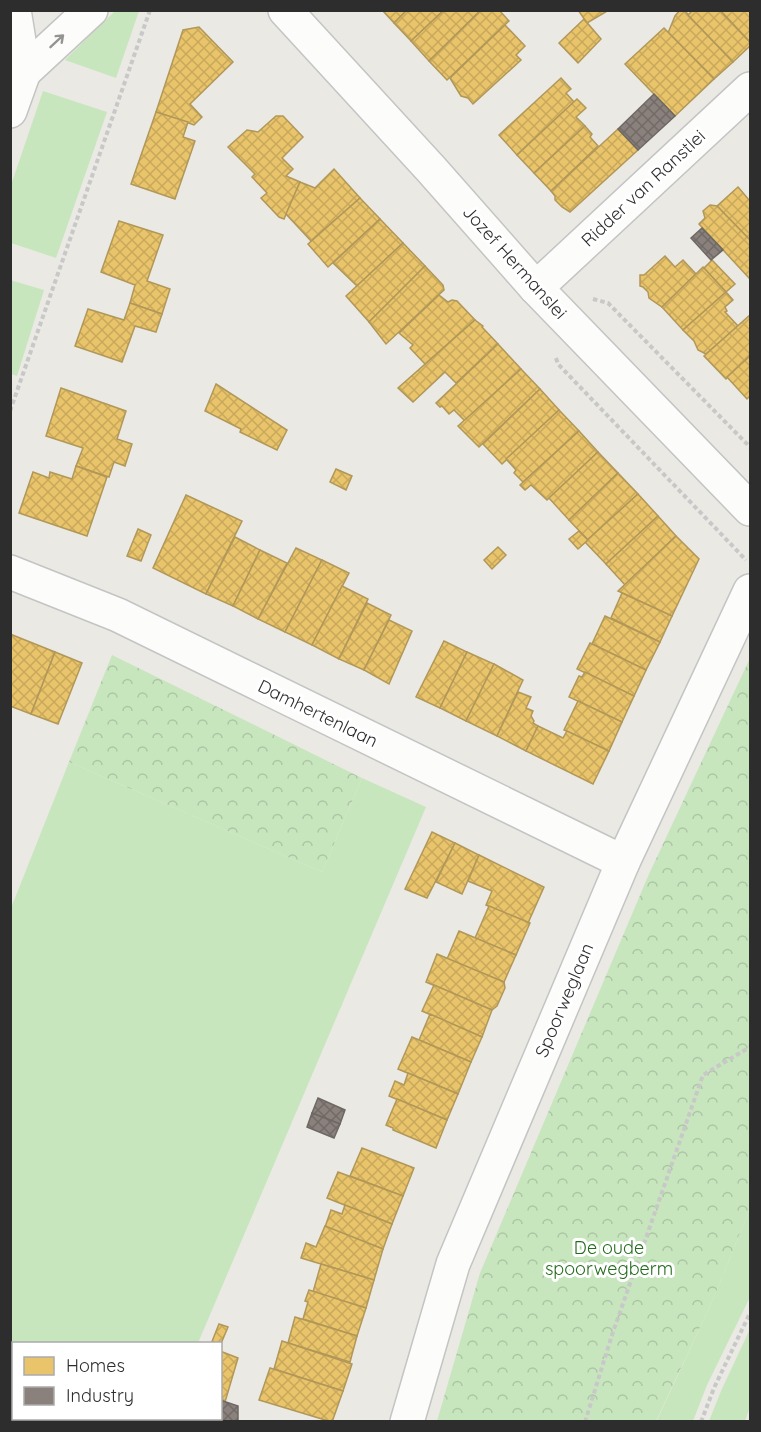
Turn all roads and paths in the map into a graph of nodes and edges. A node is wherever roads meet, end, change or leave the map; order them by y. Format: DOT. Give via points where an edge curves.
graph roads {
  1 [pos="14,10"];
  2 [pos="91,10"];
  3 [pos="150,10"];
  4 [pos="285,10"];
  5 [pos="24,72"];
  6 [pos="750,88"];
  7 [pos="10,111"];
  8 [pos="536,288"];
  9 [pos="588,298"];
  10 [pos="10,411"];
  11 [pos="750,447"];
  12 [pos="750,509"];
  13 [pos="10,572"];
  14 [pos="750,591"];
  15 [pos="623,862"];
  16 [pos="750,1047"];
  17 [pos="750,1312"];
  18 [pos="407,1422"];
  19 [pos="585,1422"];
  20 [pos="700,1422"];
  1 -- 5 [label="street"];
  5 -- 2 [label="street, one-way"];
  3 -- 10 [label="path"];
  4 -- 8 [label="street, Jozef Hermanslei"];
  5 -- 7 [label="street"];
  6 -- 8 [label="street, Ridder van Ranstlei"];
  8 -- 12 [label="street, Jozef Hermanslei"];
  9 -- 11 [label="path" via="608,303"];
  13 -- 15 [label="street, Damhertenlaan" via="118,615"];
  14 -- 15 [label="street, Spoorweglaan"];
  15 -- 18 [label="street, Spoorweglaan" via="453,1264"];
  16 -- 19 [label="path" via="703,1076"];
  17 -- 20 [label="path"];
}
